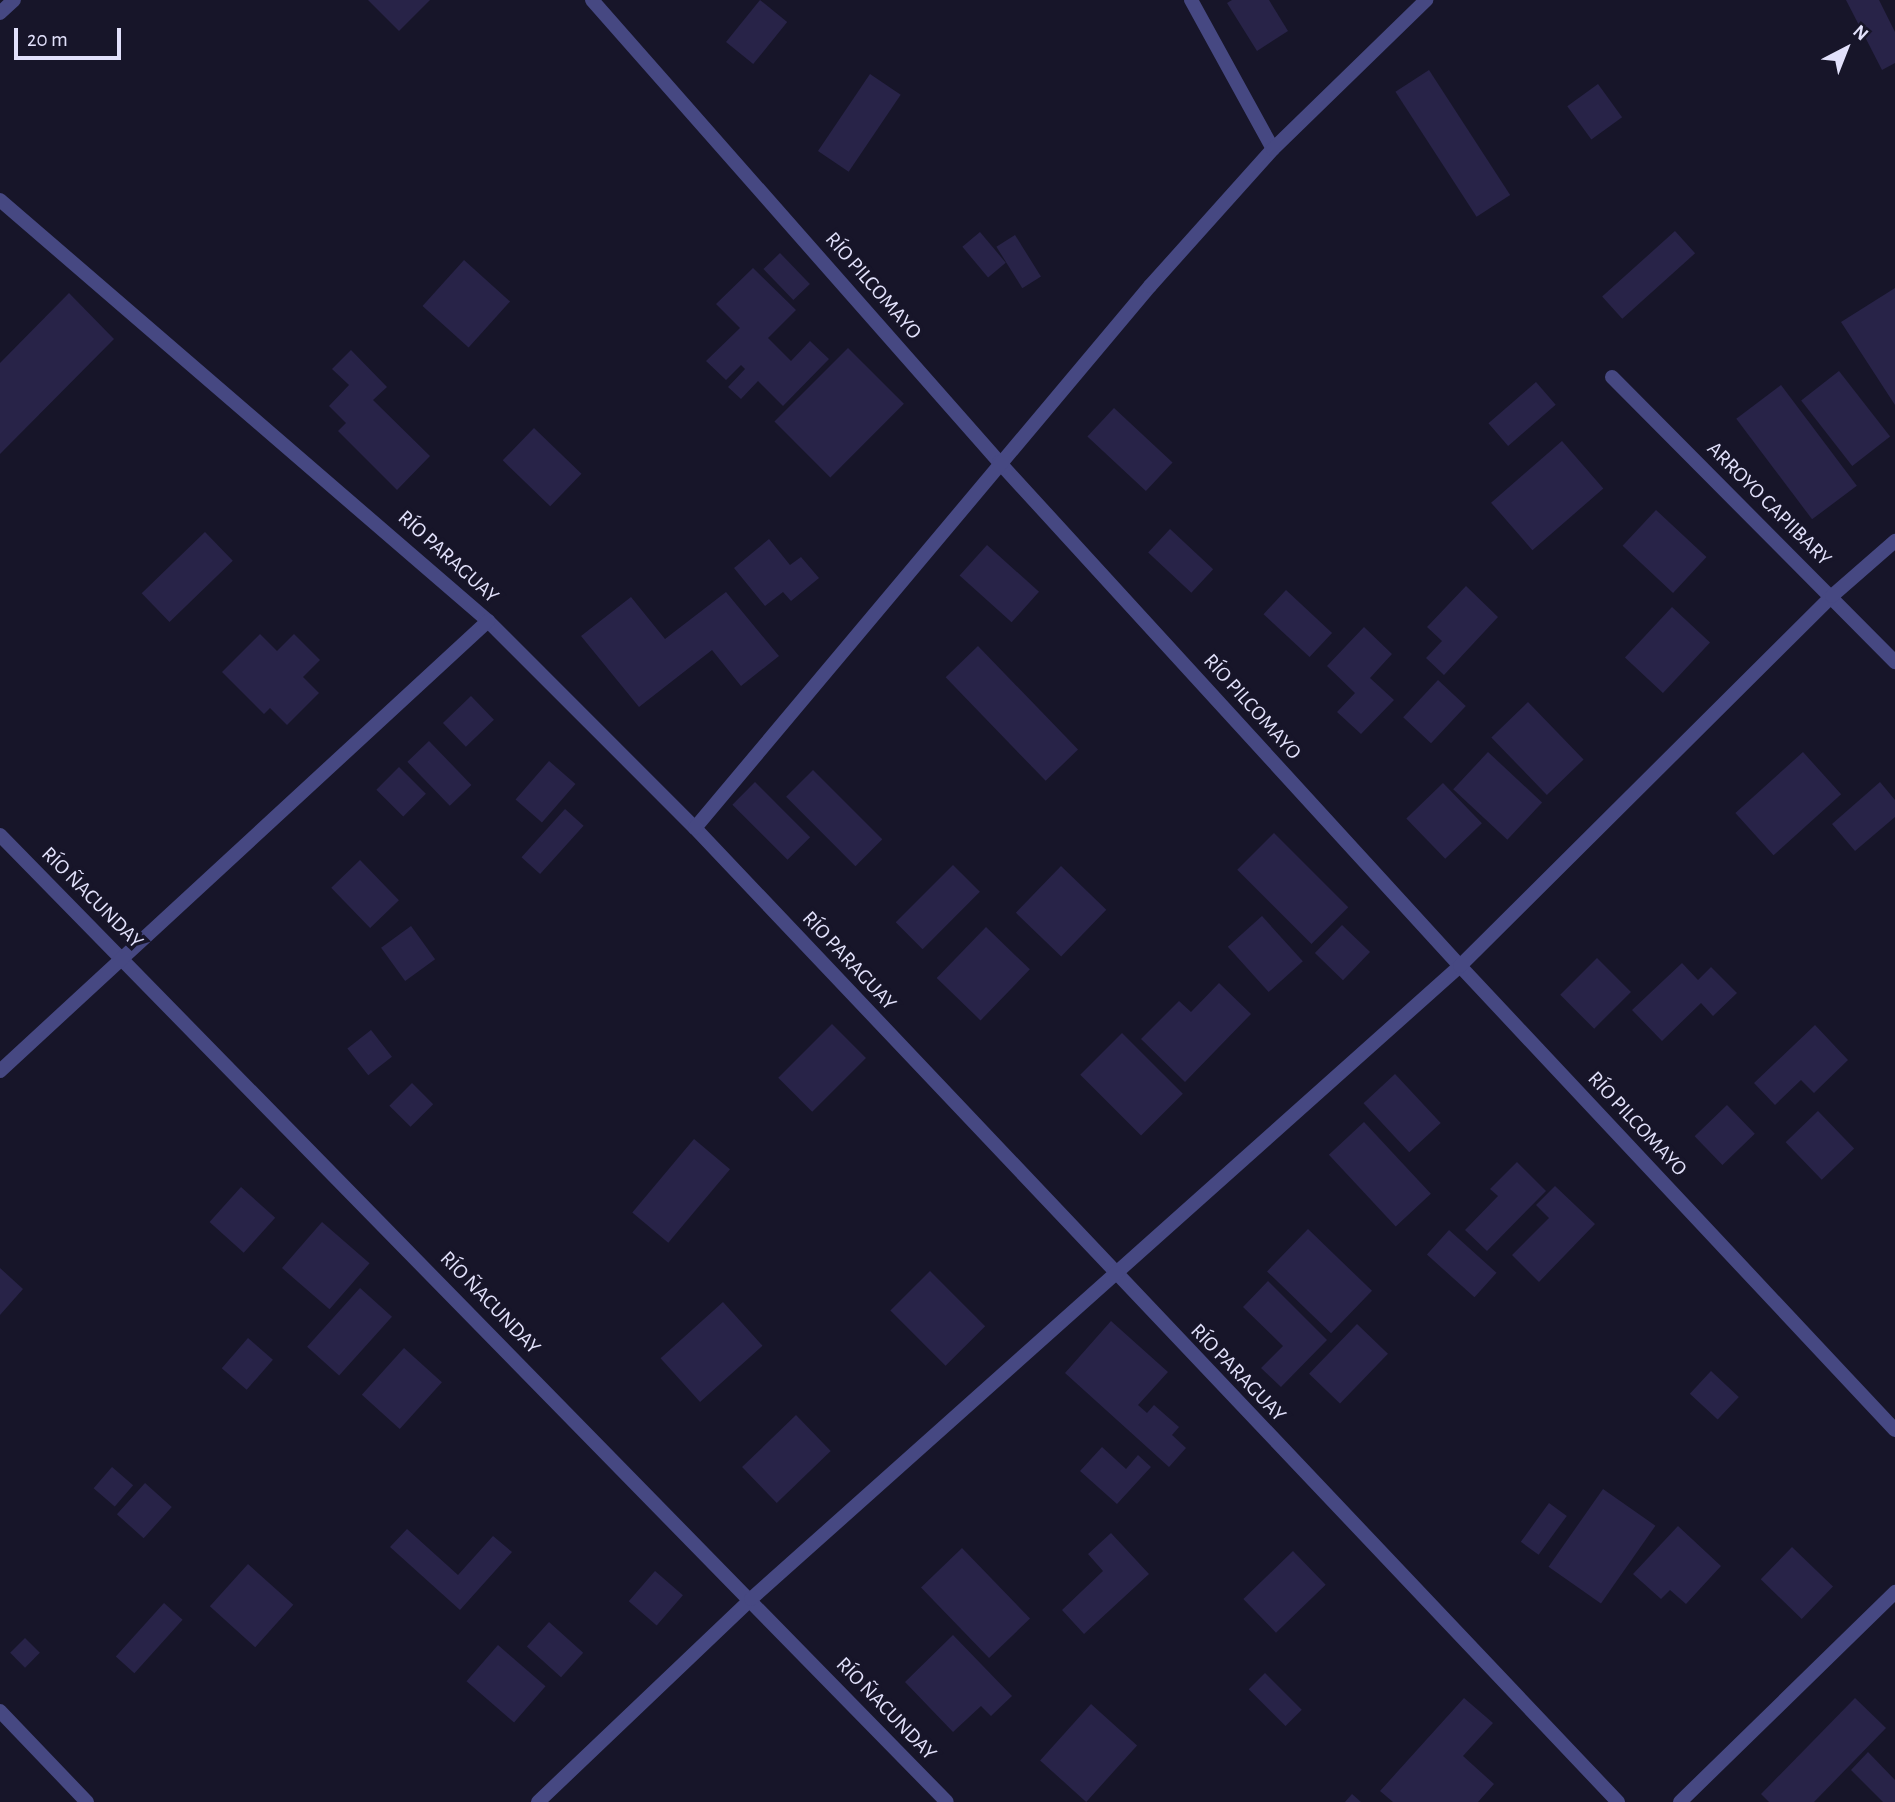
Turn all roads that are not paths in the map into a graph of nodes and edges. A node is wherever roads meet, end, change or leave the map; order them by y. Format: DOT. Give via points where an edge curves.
graph roads {
  1 [pos="14,0"];
  2 [pos="592,0"];
  3 [pos="1191,0"];
  4 [pos="1426,0"];
  5 [pos="0,13"];
  6 [pos="1273,149"];
  7 [pos="0,200"];
  8 [pos="1612,377"];
  9 [pos="999,462"];
  10 [pos="1895,541"];
  11 [pos="1832,596"];
  12 [pos="488,621"];
  13 [pos="1895,662"];
  14 [pos="695,828"];
  15 [pos="0,835"];
  16 [pos="125,960"];
  17 [pos="1460,966"];
  18 [pos="0,1071"];
  19 [pos="1116,1276"];
  20 [pos="1895,1430"];
  21 [pos="1895,1592"];
  22 [pos="751,1599"];
  23 [pos="0,1711"];
  24 [pos="87,1802"];
  25 [pos="538,1802"];
  26 [pos="947,1802"];
  27 [pos="1618,1802"];
  28 [pos="1681,1802"];
  1 -- 5 [label="street"];
  2 -- 9 [label="street, RÍO PILCOMAYO"];
  3 -- 6 [label="street"];
  4 -- 6 [label="street"];
  6 -- 9 [label="street"];
  7 -- 12 [label="street, RÍO PARAGUAY"];
  8 -- 11 [label="street, ARROYO CAPIIBARY"];
  9 -- 14 [label="street"];
  9 -- 17 [label="street, RÍO PILCOMAYO"];
  10 -- 11 [label="street"];
  11 -- 13 [label="street, ARROYO CAPIIBARY"];
  11 -- 17 [label="street"];
  12 -- 14 [label="street, RÍO PARAGUAY"];
  12 -- 16 [label="street"];
  14 -- 19 [label="street, RÍO PARAGUAY"];
  15 -- 16 [label="street, RÍO ÑACUNDAY"];
  16 -- 18 [label="street"];
  16 -- 22 [label="street, RÍO ÑACUNDAY"];
  17 -- 19 [label="street"];
  17 -- 20 [label="street, RÍO PILCOMAYO"];
  19 -- 22 [label="street"];
  19 -- 27 [label="street, RÍO PARAGUAY"];
  21 -- 28 [label="street"];
  22 -- 25 [label="street"];
  22 -- 26 [label="street, RÍO ÑACUNDAY"];
  23 -- 24 [label="street"];
}
